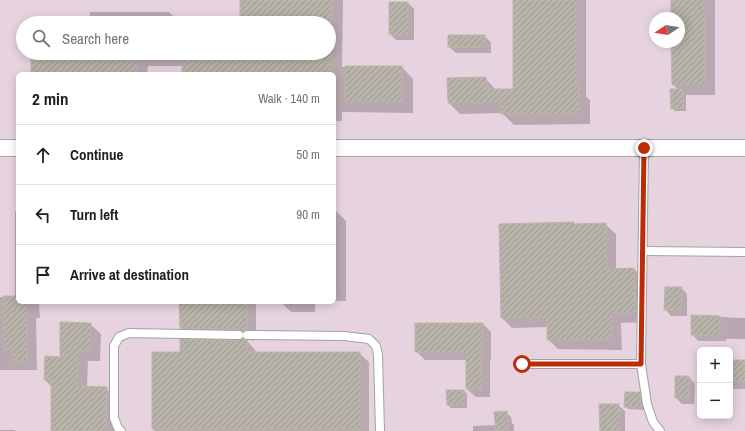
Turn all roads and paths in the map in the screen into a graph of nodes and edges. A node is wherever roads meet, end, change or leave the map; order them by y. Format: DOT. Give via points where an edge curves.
graph roads {
  1 [pos="0,148"];
  2 [pos="16,148"];
  3 [pos="336,148"];
  4 [pos="644,148"];
  5 [pos="745,148"];
  6 [pos="643,251"];
  7 [pos="745,252"];
  8 [pos="522,364"];
  9 [pos="641,364"];
  10 [pos="121,431"];
  11 [pos="380,431"];
  12 [pos="660,431"];
  1 -- 2 [label="street"];
  3 -- 4 [label="street"];
  4 -- 5 [label="street"];
  4 -- 6 [label="lane"];
  6 -- 7 [label="lane"];
  6 -- 9 [label="lane"];
  8 -- 9 [label="lane"];
  9 -- 12 [label="lane" via="647,404 653,422"];
  10 -- 11 [label="lane" via="114,418 114,346 119,337 128,333 344,336 369,339 376,346 378,355"];
}
